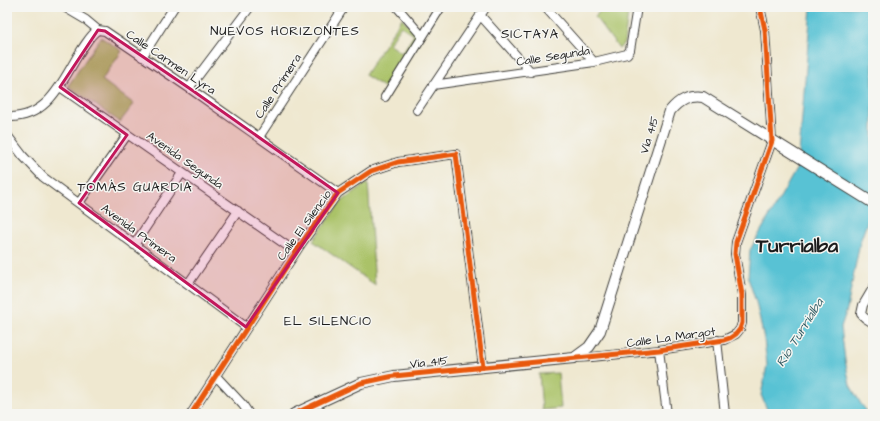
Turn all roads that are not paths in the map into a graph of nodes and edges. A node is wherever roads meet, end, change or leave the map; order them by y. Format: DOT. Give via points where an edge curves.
graph roads {
  1 [pos="64,7"];
  2 [pos="174,7"];
  3 [pos="250,7"];
  4 [pos="344,7"];
  5 [pos="397,7"];
  6 [pos="441,7"];
  7 [pos="486,7"];
  8 [pos="545,7"];
  9 [pos="637,7"];
  10 [pos="760,7"];
  11 [pos="480,15"];
  12 [pos="98,30"];
  13 [pos="422,36"];
  14 [pos="142,57"];
  15 [pos="594,62"];
  16 [pos="530,72"];
  17 [pos="433,85"];
  18 [pos="60,87"];
  19 [pos="189,88"];
  20 [pos="385,97"];
  21 [pos="417,110"];
  22 [pos="7,117"];
  23 [pos="7,135"];
  24 [pos="127,135"];
  25 [pos="259,137"];
  26 [pos="772,141"];
  27 [pos="182,173"];
  28 [pos="338,194"];
  29 [pos="869,200"];
  30 [pos="78,203"];
  31 [pos="238,211"];
  32 [pos="134,244"];
  33 [pos="296,252"];
  34 [pos="188,284"];
  35 [pos="873,288"];
  36 [pos="873,323"];
  37 [pos="246,327"];
  38 [pos="717,340"];
  39 [pos="659,350"];
  40 [pos="574,358"];
  41 [pos="483,367"];
  42 [pos="215,375"];
  43 [pos="191,414"];
  44 [pos="249,414"];
  45 [pos="294,414"];
  46 [pos="667,414"];
  47 [pos="725,414"];
  1 -- 12 [label="street, Calle Carmen Lyra"];
  2 -- 14 [label="street"];
  3 -- 19 [label="street"];
  4 -- 25 [label="street, Calle Primera"];
  5 -- 13 [label="street"];
  6 -- 13 [label="street"];
  7 -- 11 [label="street"];
  8 -- 15 [label="street"];
  9 -- 15 [label="street, Calle Segunda" via="630,50 627,54"];
  10 -- 26 [label="street" via="765,30"];
  11 -- 16 [label="street"];
  11 -- 17 [label="street"];
  12 -- 14 [label="street, Calle Carmen Lyra" via="105,31"];
  12 -- 18 [label="street" via="87,42"];
  13 -- 20 [label="street"];
  14 -- 19 [label="street, Calle Carmen Lyra"];
  15 -- 16 [label="street, Calle Segunda"];
  16 -- 17 [label="street, Calle Segunda"];
  17 -- 21 [label="street"];
  18 -- 22 [label="street" via="40,108 14,118"];
  18 -- 24 [label="street, Avenida Segunda"];
  19 -- 25 [label="street, Calle Carmen Lyra"];
  23 -- 30 [label="street, Avenida Primera" via="44,177"];
  24 -- 27 [label="street, Avenida Segunda"];
  24 -- 30 [label="street"];
  25 -- 28 [label="street, Calle Carmen Lyra"];
  26 -- 29 [label="street, Vía 415"];
  26 -- 38 [label="street, Calle La Margot" via="736,242 735,254 742,295 742,322 736,334 724,340"];
  26 -- 40 [label="street, Vía 415" via="703,97 693,96 677,103 670,111 600,331 589,347"];
  27 -- 31 [label="street, Avenida Segunda"];
  27 -- 32 [label="street"];
  28 -- 33 [label="street, Calle El Silencio"];
  28 -- 41 [label="street, Calle El Silencio" via="371,171 398,162 456,154"];
  30 -- 32 [label="street, Avenida Primera"];
  31 -- 33 [label="street, Avenida Segunda"];
  31 -- 34 [label="street"];
  32 -- 34 [label="street, Avenida Primera"];
  33 -- 37 [label="street, Calle El Silencio"];
  34 -- 37 [label="street, Avenida Primera"];
  35 -- 36 [label="street" via="861,314"];
  37 -- 42 [label="street, Calle El Silencio"];
  38 -- 39 [label="street, Calle La Margot"];
  38 -- 47 [label="street"];
  39 -- 40 [label="street, Calle La Margot"];
  39 -- 46 [label="street, Calle La Margot"];
  40 -- 41 [label="street, Vía 415"];
  41 -- 45 [label="street, Vía 415" via="394,376 361,384"];
  42 -- 43 [label="street, Calle El Silencio"];
  42 -- 44 [label="street"];
}
